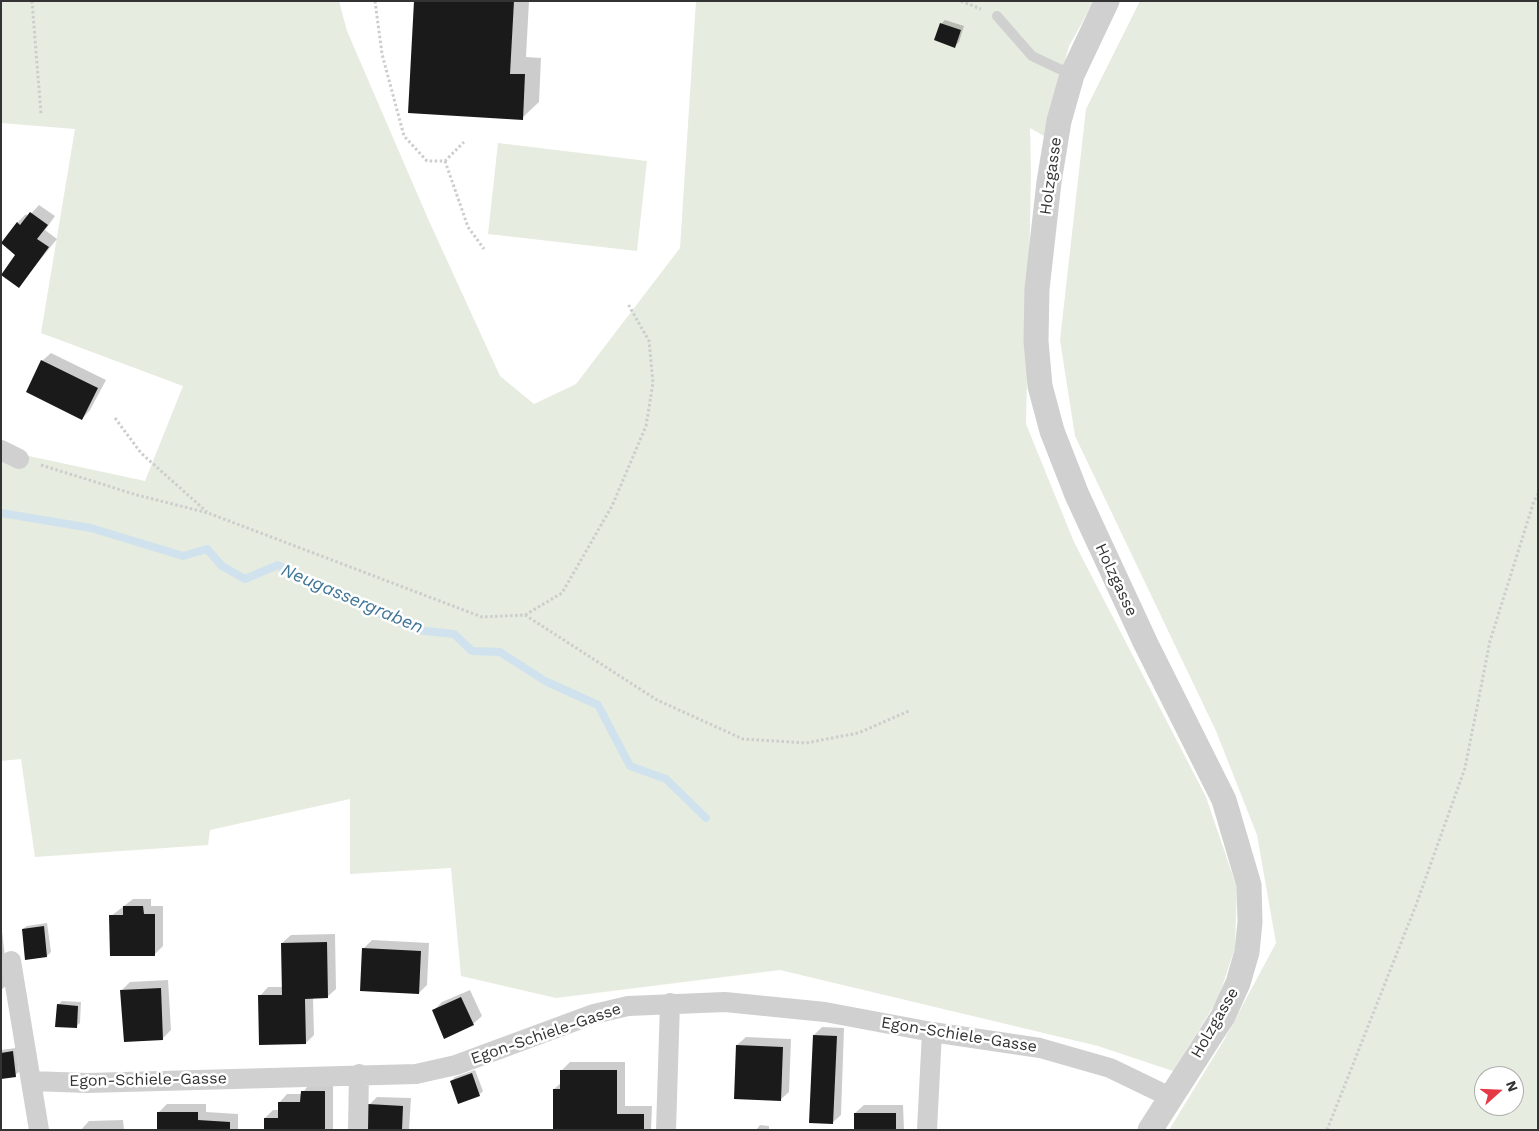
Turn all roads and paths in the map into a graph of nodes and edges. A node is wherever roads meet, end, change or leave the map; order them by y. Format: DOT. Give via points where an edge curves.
graph roads {
  1 [pos="32,1"];
  2 [pos="375,1"];
  3 [pos="1107,1"];
  4 [pos="997,16"];
  5 [pos="1072,75"];
  6 [pos="41,114"];
  7 [pos="464,142"];
  8 [pos="445,161"];
  9 [pos="484,249"];
  10 [pos="628,304"];
  11 [pos="115,418"];
  12 [pos="10,454"];
  13 [pos="1538,494"];
  14 [pos="208,513"];
  15 [pos="525,615"];
  16 [pos="909,712"];
  17 [pos="11,961"];
  18 [pos="670,1003"];
  19 [pos="932,1032"];
  20 [pos="359,1074"];
  21 [pos="31,1081"];
  22 [pos="1170,1097"];
  23 [pos="39,1130"];
  24 [pos="358,1130"];
  25 [pos="666,1130"];
  26 [pos="927,1130"];
  27 [pos="1150,1130"];
  28 [pos="1327,1130"];
  1 -- 6 [label="path"];
  2 -- 8 [label="path" via="382,54 404,136 427,160"];
  3 -- 5 [label="street, Holzgasse"];
  4 -- 5 [label="lane" via="1032,56"];
  5 -- 22 [label="street, Holzgasse" via="1059,121 1049,182 1037,289 1036,341 1040,386 1052,431 1076,495 1224,800 1249,886 1247,952 1238,983 1222,1016"];
  7 -- 8 [label="path"];
  8 -- 9 [label="path" via="468,227"];
  10 -- 15 [label="path" via="649,341 654,383 646,426 612,506 562,594"];
  11 -- 14 [label="path" via="141,453"];
  12 -- 14 [label="path" via="137,495"];
  13 -- 28 [label="path" via="1490,641 1465,768 1416,904"];
  14 -- 15 [label="path" via="482,617"];
  15 -- 16 [label="path" via="657,700 743,740 806,743 858,733"];
  17 -- 21 [label="street"];
  18 -- 19 [label="street, Egon-Schiele-Gasse" via="725,1002 825,1012"];
  18 -- 20 [label="street, Egon-Schiele-Gasse" via="628,1006 594,1014 456,1065 416,1074"];
  18 -- 25 [label="street"];
  19 -- 22 [label="street, Egon-Schiele-Gasse" via="1074,1056 1110,1068"];
  19 -- 26 [label="street"];
  20 -- 21 [label="street, Egon-Schiele-Gasse" via="87,1084"];
  20 -- 24 [label="street"];
  21 -- 23 [label="street"];
  22 -- 27 [label="street, Holzgasse"];
}
